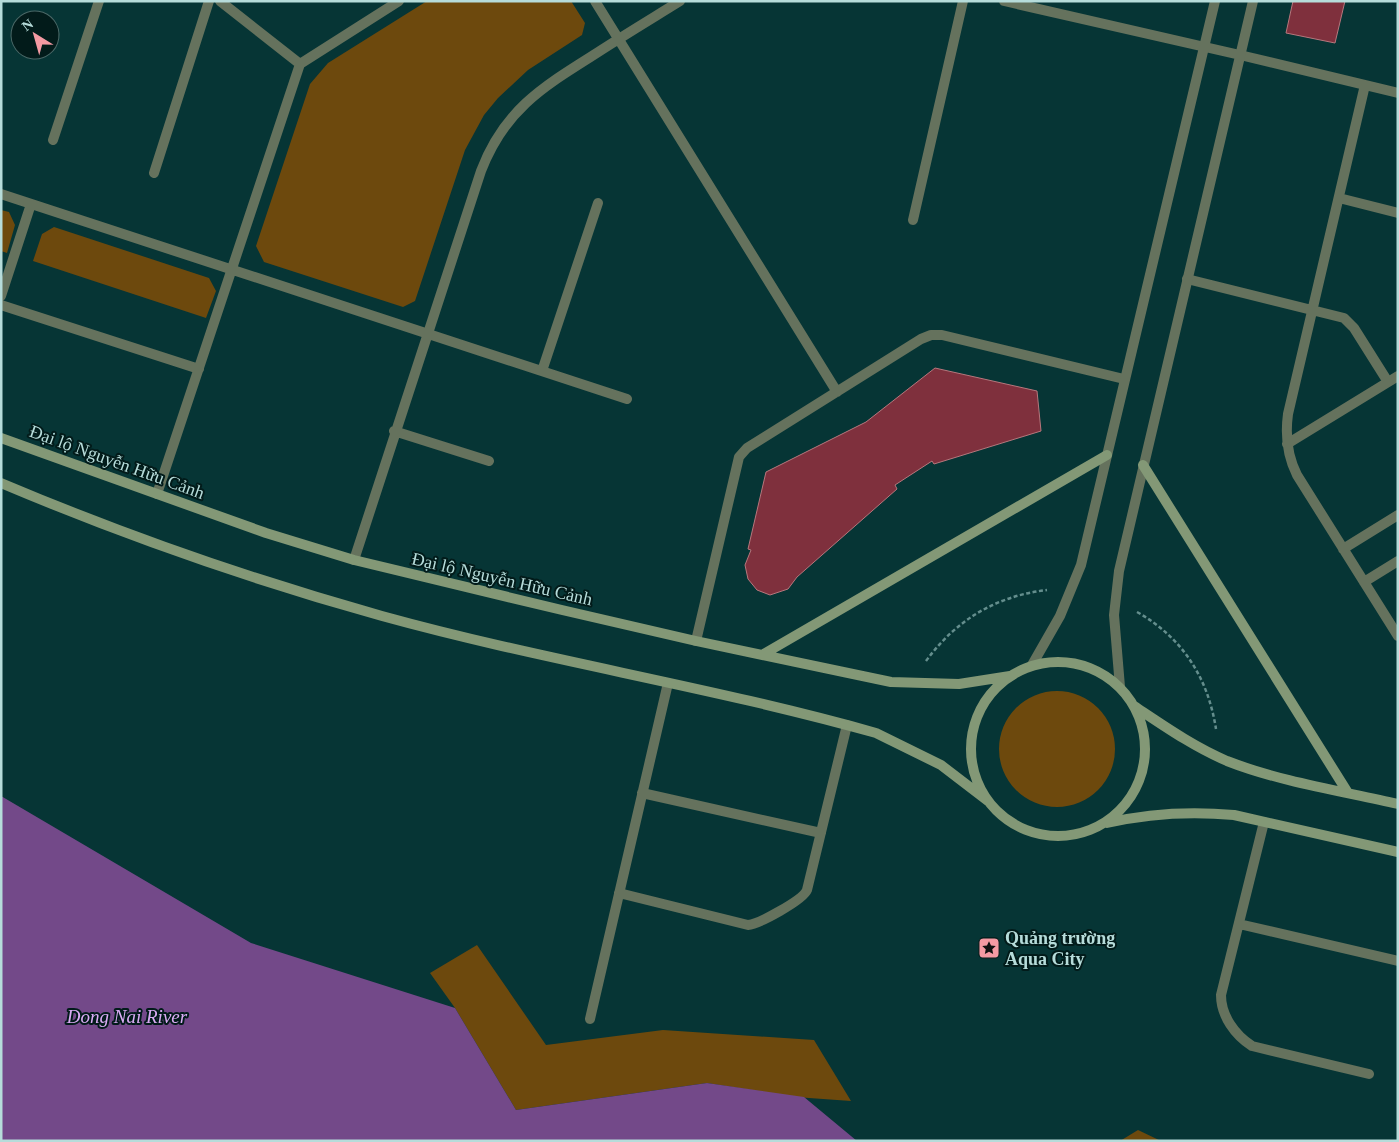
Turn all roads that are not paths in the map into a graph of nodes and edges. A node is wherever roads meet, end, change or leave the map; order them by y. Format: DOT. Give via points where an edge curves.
graph roads {
  1 [pos="99,1"];
  2 [pos="209,1"];
  3 [pos="220,1"];
  4 [pos="399,1"];
  5 [pos="595,1"];
  6 [pos="680,1"];
  7 [pos="963,1"];
  8 [pos="1004,1"];
  9 [pos="1215,1"];
  10 [pos="1253,1"];
  11 [pos="618,39"];
  12 [pos="1205,47"];
  13 [pos="1240,55"];
  14 [pos="300,64"];
  15 [pos="1366,85"];
  16 [pos="1398,93"];
  17 [pos="53,140"];
  18 [pos="154,173"];
  19 [pos="1,194"];
  20 [pos="1339,198"];
  21 [pos="598,203"];
  22 [pos="31,204"];
  23 [pos="1398,213"];
  24 [pos="913,220"];
  25 [pos="232,269"];
  26 [pos="1187,279"];
  27 [pos="1,296"];
  28 [pos="1,305"];
  29 [pos="1312,309"];
  30 [pos="427,333"];
  31 [pos="199,369"];
  32 [pos="542,371"];
  33 [pos="1398,376"];
  34 [pos="1124,379"];
  35 [pos="1388,382"];
  36 [pos="837,392"];
  37 [pos="627,399"];
  38 [pos="394,431"];
  39 [pos="1,438"];
  40 [pos="1287,444"];
  41 [pos="1107,455"];
  42 [pos="490,462"];
  43 [pos="1143,465"];
  44 [pos="1,484"];
  45 [pos="156,494"];
  46 [pos="1398,515"];
  47 [pos="1343,549"];
  48 [pos="354,560"];
  49 [pos="1398,561"];
  50 [pos="1364,582"];
  51 [pos="1398,636"];
  52 [pos="696,641"];
  53 [pos="762,655"];
  54 [pos="1032,666"];
  55 [pos="1010,676"];
  56 [pos="668,683"];
  57 [pos="1120,687"];
  58 [pos="1134,706"];
  59 [pos="847,725"];
  60 [pos="642,793"];
  61 [pos="1348,793"];
  62 [pos="988,802"];
  63 [pos="1398,804"];
  64 [pos="1264,822"];
  65 [pos="1101,824"];
  66 [pos="821,833"];
  67 [pos="1398,852"];
  68 [pos="619,893"];
  69 [pos="1239,924"];
  70 [pos="1398,962"];
  71 [pos="590,1019"];
  72 [pos="1369,1074"];
  1 -- 17 [label="street"];
  2 -- 18 [label="street"];
  3 -- 14 [label="street"];
  4 -- 14 [label="street"];
  5 -- 11 [label="street"];
  6 -- 11 [label="street"];
  7 -- 24 [label="street"];
  8 -- 12 [label="street"];
  9 -- 12 [label="street"];
  10 -- 13 [label="street"];
  11 -- 30 [label="street" via="538,91 497,136 480,171"];
  11 -- 36 [label="street"];
  12 -- 13 [label="street"];
  12 -- 34 [label="street"];
  13 -- 15 [label="street"];
  13 -- 26 [label="street"];
  14 -- 25 [label="street"];
  15 -- 16 [label="street"];
  15 -- 20 [label="street"];
  19 -- 22 [label="street"];
  20 -- 23 [label="street"];
  20 -- 29 [label="street"];
  21 -- 32 [label="street"];
  22 -- 25 [label="street"];
  22 -- 27 [label="street"];
  25 -- 30 [label="street"];
  25 -- 31 [label="street"];
  26 -- 29 [label="street"];
  26 -- 43 [label="street"];
  28 -- 31 [label="street"];
  29 -- 35 [label="street" via="1338,315 1349,322"];
  29 -- 40 [label="street" via="1288,414"];
  30 -- 32 [label="street"];
  30 -- 38 [label="street"];
  31 -- 45 [label="street"];
  32 -- 37 [label="street"];
  33 -- 35 [label="street"];
  34 -- 36 [label="street" via="937,334 921,339"];
  34 -- 41 [label="street"];
  35 -- 40 [label="street"];
  36 -- 52 [label="street" via="747,448 739,457"];
  38 -- 42 [label="street"];
  38 -- 48 [label="street"];
  39 -- 45 [label="main road, Đại lộ Nguyễn Hữu Cảnh"];
  40 -- 47 [label="street" via="1297,475"];
  41 -- 53 [label="main road"];
  41 -- 54 [label="street" via="1078,574 1060,616"];
  43 -- 57 [label="street" via="1116,590 1115,642"];
  43 -- 61 [label="main road"];
  44 -- 56 [label="main road" via="79,516 383,616"];
  45 -- 48 [label="main road, Đại lộ Nguyễn Hữu Cảnh"];
  46 -- 47 [label="street"];
  47 -- 50 [label="street"];
  48 -- 52 [label="main road, Đại lộ Nguyễn Hữu Cảnh"];
  49 -- 50 [label="street"];
  50 -- 51 [label="street"];
  52 -- 53 [label="main road, Đại lộ Nguyễn Hữu Cảnh"];
  53 -- 55 [label="main road, Đại lộ Nguyễn Hữu Cảnh" via="912,684 959,684"];
  54 -- 55 [label="main road"];
  54 -- 57 [label="main road" via="1055,662 1079,664 1101,673"];
  55 -- 62 [label="main road" via="987,698 972,734 970,758"];
  56 -- 59 [label="main road"];
  56 -- 60 [label="street"];
  57 -- 58 [label="main road"];
  58 -- 61 [label="main road" via="1192,743 1226,760 1264,773"];
  58 -- 65 [label="main road" via="1141,721 1145,744 1141,776 1125,804"];
  59 -- 62 [label="main road" via="876,733 923,754"];
  59 -- 66 [label="street"];
  60 -- 66 [label="street"];
  60 -- 68 [label="street"];
  61 -- 63 [label="main road"];
  62 -- 65 [label="main road" via="1011,823 1040,834 1072,835"];
  64 -- 65 [label="main road" via="1234,815 1163,812"];
  64 -- 67 [label="main road"];
  64 -- 69 [label="street"];
  66 -- 68 [label="street" via="806,894 752,924"];
  68 -- 71 [label="street"];
  69 -- 70 [label="street"];
  69 -- 72 [label="street" via="1221,1005 1242,1040 1252,1046"];
}
